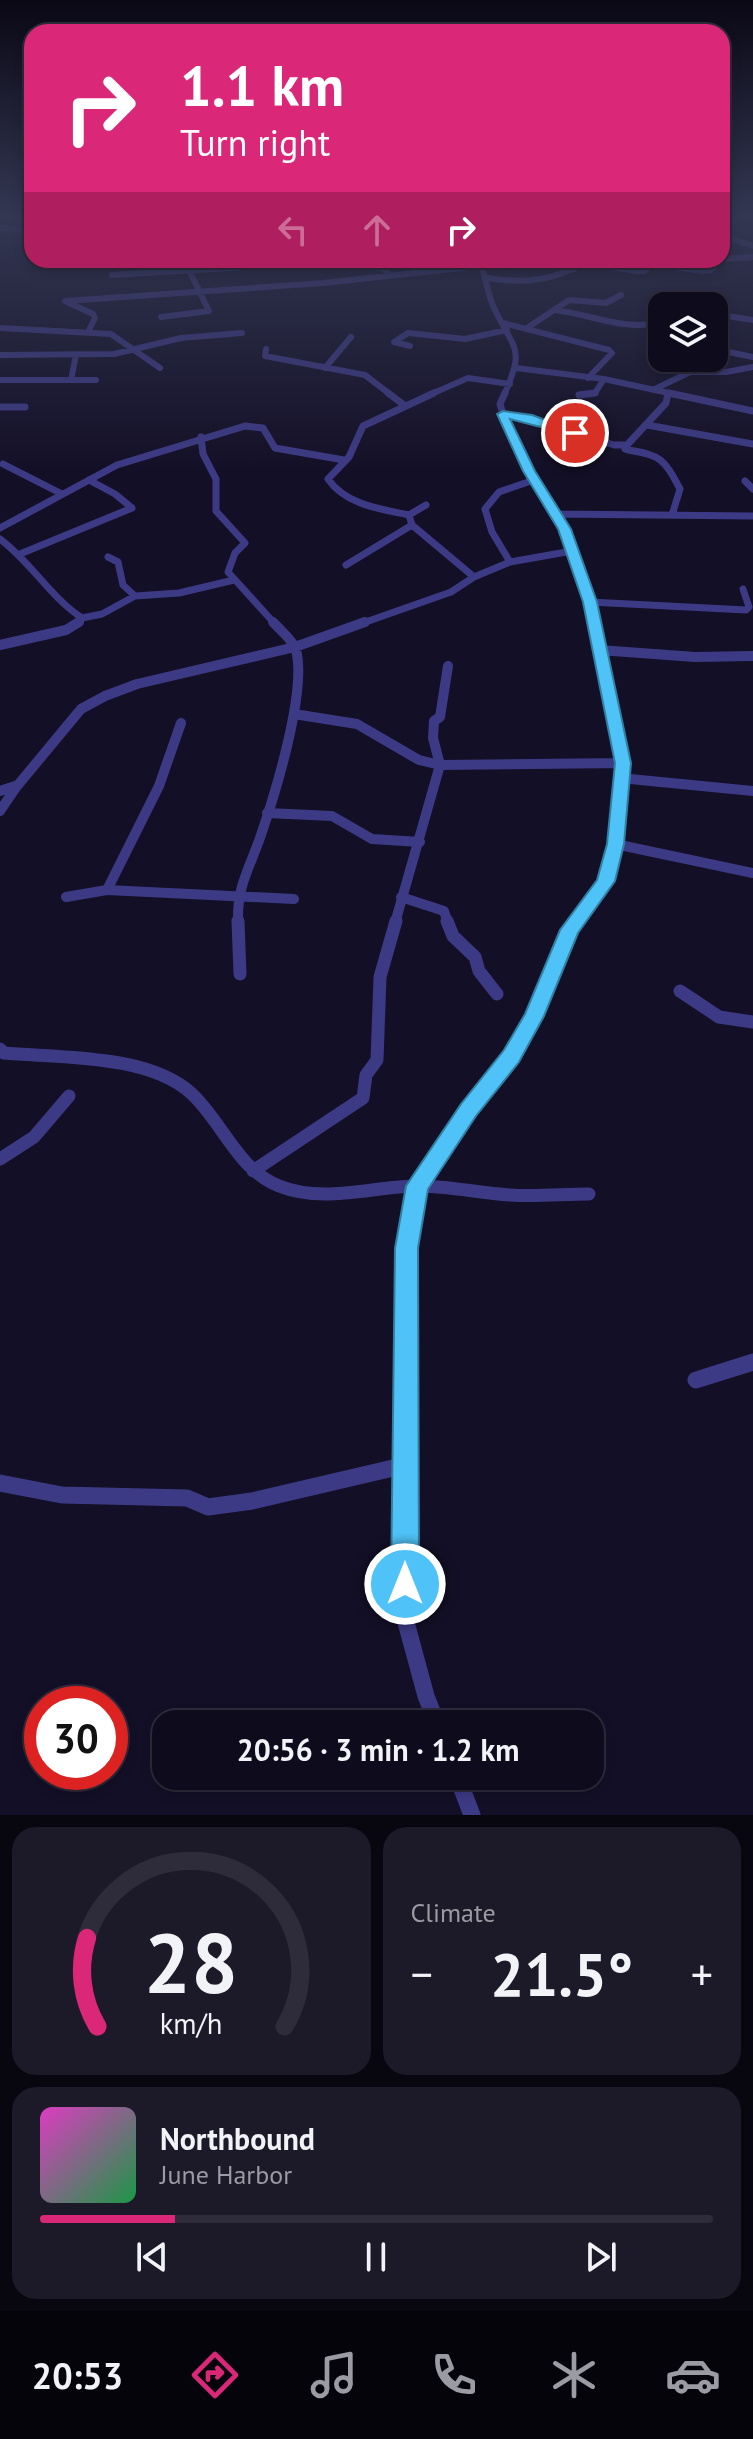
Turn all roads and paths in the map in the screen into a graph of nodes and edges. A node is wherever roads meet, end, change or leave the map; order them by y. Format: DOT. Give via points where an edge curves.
graph roads {
  1 [pos="69,303"];
  2 [pos="205,303"];
  3 [pos="492,303"];
  4 [pos="565,303"];
  5 [pos="554,310"];
  6 [pos="728,316"];
  7 [pos="161,317"];
  8 [pos="753,320"];
  9 [pos="648,326"];
  10 [pos="505,327"];
  11 [pos="0,328"];
  12 [pos="527,328"];
  13 [pos="88,332"];
  14 [pos="242,333"];
  15 [pos="351,337"];
  16 [pos="410,346"];
  17 [pos="266,349"];
  18 [pos="135,350"];
  19 [pos="728,352"];
  20 [pos="0,355"];
  21 [pos="76,355"];
  22 [pos="753,357"];
  23 [pos="753,367"];
  24 [pos="160,368"];
  25 [pos="325,368"];
  26 [pos="516,368"];
  27 [pos="588,378"];
  28 [pos="604,379"];
  29 [pos="0,380"];
  30 [pos="71,380"];
  31 [pos="96,380"];
  32 [pos="510,384"];
  33 [pos="655,389"];
  34 [pos="668,393"];
  35 [pos="579,395"];
  36 [pos="404,405"];
  37 [pos="0,407"];
  38 [pos="25,407"];
  39 [pos="753,411"];
  40 [pos="503,414"];
  41 [pos="647,425"];
  42 [pos="201,437"];
  43 [pos="753,444"];
  44 [pos="627,445"];
  45 [pos="344,460"];
  46 [pos="3,464"];
  47 [pos="89,480"];
  48 [pos="534,480"];
  49 [pos="745,481"];
  50 [pos="753,489"];
  51 [pos="62,494"];
  52 [pos="426,505"];
  53 [pos="554,514"];
  54 [pos="409,515"];
  55 [pos="672,515"];
  56 [pos="753,516"];
  57 [pos="412,525"];
  58 [pos="0,528"];
  59 [pos="0,539"];
  60 [pos="572,551"];
  61 [pos="20,554"];
  62 [pos="108,557"];
  63 [pos="510,562"];
  64 [pos="346,565"];
  65 [pos="474,577"];
  66 [pos="234,580"];
  67 [pos="743,589"];
  68 [pos="135,596"];
  69 [pos="590,602"];
  70 [pos="82,618"];
  71 [pos="0,645"];
  72 [pos="295,647"];
  73 [pos="599,650"];
  74 [pos="753,656"];
  75 [pos="448,666"];
  76 [pos="294,714"];
  77 [pos="181,723"];
  78 [pos="623,763"];
  79 [pos="440,765"];
  80 [pos="620,778"];
  81 [pos="18,785"];
  82 [pos="0,791"];
  83 [pos="753,791"];
  84 [pos="0,811"];
  85 [pos="267,813"];
  86 [pos="420,842"];
  87 [pos="615,844"];
  88 [pos="753,873"];
  89 [pos="107,890"];
  90 [pos="237,895"];
  91 [pos="66,897"];
  92 [pos="401,897"];
  93 [pos="294,899"];
  94 [pos="240,974"];
  95 [pos="680,991"];
  96 [pos="497,994"];
  97 [pos="753,1022"];
  98 [pos="0,1049"];
  99 [pos="69,1096"];
  100 [pos="0,1159"];
  101 [pos="253,1171"];
  102 [pos="417,1186"];
  103 [pos="589,1194"];
  104 [pos="753,1362"];
  105 [pos="696,1380"];
  106 [pos="406,1465"];
  107 [pos="0,1483"];
  108 [pos="432,1710"];
  109 [pos="462,1790"];
  110 [pos="472,1815"];
  1 -- 13 [label="street" via="93,314"];
  2 -- 7 [label="street" via="209,311"];
  3 -- 10 [label="street"];
  4 -- 5 [label="street"];
  5 -- 9 [label="street" via="636,329"];
  5 -- 12 [label="street"];
  6 -- 8 [label="street"];
  10 -- 12 [label="street"];
  10 -- 16 [label="street" via="465,339 408,333 394,342"];
  10 -- 26 [label="street" via="516,345"];
  11 -- 13 [label="street"];
  12 -- 27 [label="street" via="609,350 608,361"];
  13 -- 18 [label="street" via="111,334"];
  14 -- 18 [label="street" via="188,337"];
  15 -- 25 [label="street"];
  17 -- 25 [label="street" via="265,356"];
  18 -- 21 [label="street"];
  18 -- 24 [label="street"];
  19 -- 22 [label="street"];
  20 -- 21 [label="street"];
  21 -- 30 [label="street"];
  23 -- 33 [label="street" via="690,372"];
  25 -- 36 [label="street" via="365,375"];
  26 -- 27 [label="street"];
  26 -- 32 [label="street"];
  27 -- 28 [label="street"];
  28 -- 33 [label="street"];
  28 -- 35 [label="street" via="595,393"];
  29 -- 30 [label="street"];
  30 -- 31 [label="street"];
  32 -- 36 [label="street" via="468,378"];
  32 -- 40 [label="street" via="500,404"];
  33 -- 34 [label="street"];
  34 -- 39 [label="street"];
  34 -- 41 [label="street"];
  36 -- 45 [label="street" via="361,426"];
  37 -- 38 [label="street"];
  40 -- 44 [label="street"];
  40 -- 48 [label="street"];
  41 -- 43 [label="street"];
  41 -- 44 [label="street"];
  42 -- 45 [label="street" via="256,426 275,448"];
  42 -- 47 [label="street"];
  42 -- 66 [label="street" via="216,479 216,511 245,543 228,569"];
  44 -- 55 [label="street" via="630,452 659,458 676,482 680,489"];
  45 -- 54 [label="street" via="328,479 333,489"];
  46 -- 51 [label="street"];
  47 -- 51 [label="street"];
  47 -- 61 [label="street" via="132,508"];
  48 -- 53 [label="street"];
  48 -- 63 [label="street" via="499,492 485,509"];
  49 -- 50 [label="street"];
  51 -- 58 [label="street"];
  52 -- 54 [label="street"];
  53 -- 55 [label="street"];
  53 -- 60 [label="street"];
  54 -- 57 [label="street"];
  55 -- 56 [label="street"];
  57 -- 64 [label="street"];
  57 -- 65 [label="street"];
  59 -- 61 [label="street"];
  60 -- 63 [label="street"];
  60 -- 69 [label="street"];
  61 -- 70 [label="street" via="68,610"];
  62 -- 68 [label="street" via="118,562 123,585"];
  63 -- 65 [label="street"];
  65 -- 72 [label="street" via="451,592"];
  66 -- 68 [label="street" via="179,593"];
  66 -- 72 [label="street"];
  67 -- 69 [label="street" via="746,610"];
  68 -- 70 [label="street"];
  69 -- 73 [label="street"];
  70 -- 71 [label="street" via="66,630"];
  72 -- 76 [label="street"];
  72 -- 81 [label="street" via="105,696 81,709"];
  73 -- 74 [label="street"];
  73 -- 78 [label="street"];
  75 -- 79 [label="street" via="440,717 434,721"];
  76 -- 79 [label="street" via="357,724 419,760"];
  76 -- 85 [label="street"];
  77 -- 89 [label="street" via="159,786"];
  78 -- 79 [label="street"];
  78 -- 80 [label="street"];
  79 -- 86 [label="street"];
  80 -- 83 [label="street"];
  80 -- 87 [label="street"];
  81 -- 82 [label="street"];
  81 -- 84 [label="street"];
  85 -- 86 [label="street" via="332,816 372,839"];
  85 -- 90 [label="street"];
  86 -- 92 [label="street"];
  87 -- 88 [label="street"];
  87 -- 102 [label="street" via="606,881 569,930 534,1016 511,1056"];
  89 -- 90 [label="street"];
  89 -- 91 [label="street"];
  90 -- 93 [label="street"];
  90 -- 94 [label="street"];
  92 -- 96 [label="street" via="444,911 453,936 475,957"];
  92 -- 101 [label="street" via="380,977 377,1060 366,1075 363,1098"];
  95 -- 97 [label="street" via="719,1017"];
  98 -- 101 [label="street" via="112,1062 166,1078 190,1092"];
  99 -- 100 [label="street" via="34,1137"];
  101 -- 102 [label="street" via="280,1187 315,1193"];
  102 -- 103 [label="street" via="513,1195"];
  102 -- 106 [label="street" via="406,1248"];
  104 -- 105 [label="street"];
  106 -- 107 [label="street" via="208,1507 187,1498 62,1495"];
  106 -- 108 [label="street" via="404,1615"];
  109 -- 110 [label="street"];
}
